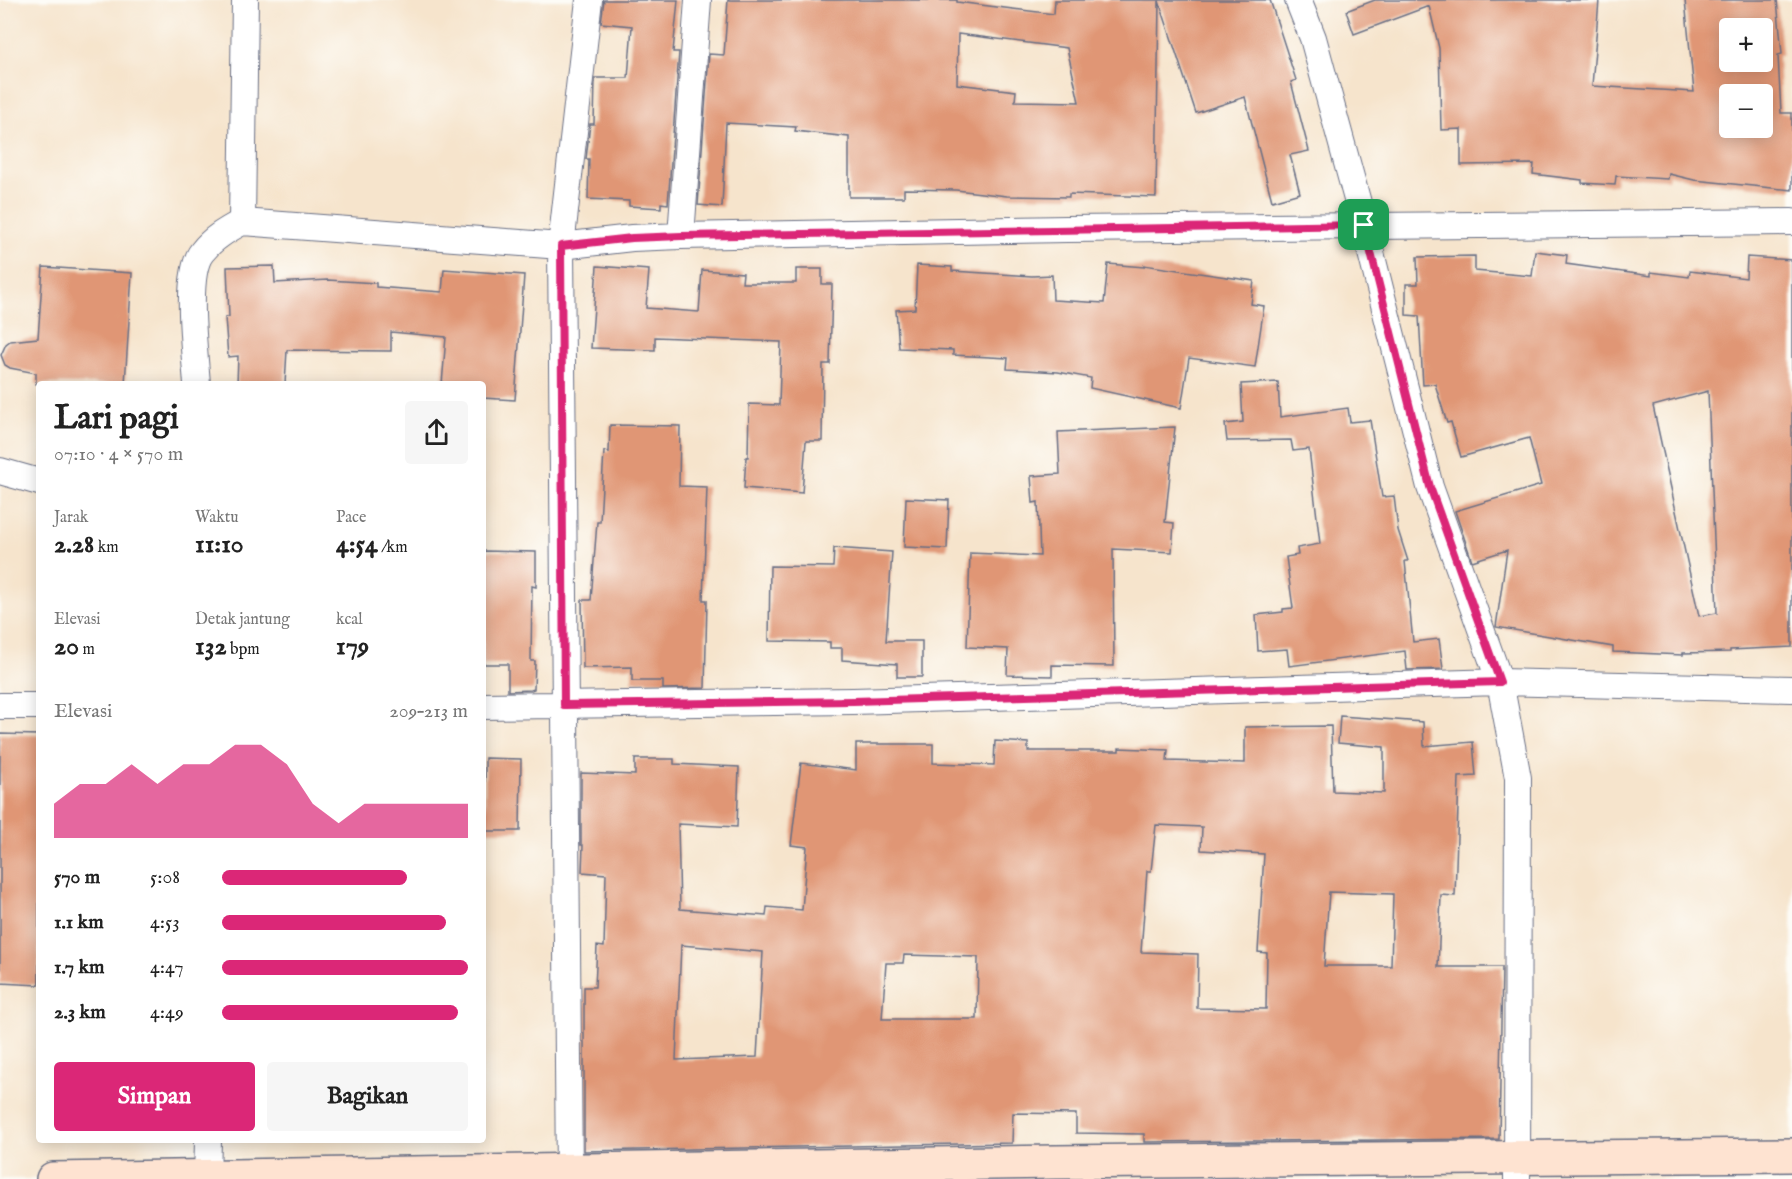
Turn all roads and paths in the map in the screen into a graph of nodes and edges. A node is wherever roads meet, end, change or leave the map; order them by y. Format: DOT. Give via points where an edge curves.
graph roads {
  1 [pos="245,0"];
  2 [pos="589,0"];
  3 [pos="698,0"];
  4 [pos="1298,0"];
  5 [pos="242,222"];
  6 [pos="1792,222"];
  7 [pos="1364,225"];
  8 [pos="681,236"];
  9 [pos="561,246"];
  10 [pos="197,381"];
  11 [pos="0,471"];
  12 [pos="36,481"];
  13 [pos="1500,682"];
  14 [pos="1792,689"];
  15 [pos="564,705"];
  16 [pos="0,706"];
  17 [pos="36,706"];
  18 [pos="486,706"];
  19 [pos="208,1143"];
  20 [pos="1792,1155"];
  21 [pos="1517,1168"];
  22 [pos="1054,1171"];
  23 [pos="569,1174"];
  24 [pos="207,1177"];
  25 [pos="53,1179"];
  1 -- 5 [label="street"];
  2 -- 9 [label="street"];
  3 -- 8 [label="street"];
  4 -- 7 [label="street" via="1313,38"];
  5 -- 9 [label="street"];
  5 -- 10 [label="street" via="221,233 200,254 192,276"];
  6 -- 7 [label="street"];
  7 -- 8 [label="street"];
  7 -- 13 [label="street" via="1430,487"];
  8 -- 9 [label="street"];
  9 -- 15 [label="street"];
  11 -- 12 [label="street"];
  13 -- 14 [label="street"];
  13 -- 15 [label="street" via="853,701"];
  13 -- 21 [label="street" via="1518,778"];
  15 -- 18 [label="street"];
  15 -- 23 [label="street"];
  16 -- 17 [label="street"];
  19 -- 24 [label="street"];
  20 -- 21 [label="street"];
  21 -- 22 [label="street"];
  22 -- 23 [label="street"];
  23 -- 24 [label="street"];
  24 -- 25 [label="street"];
}
